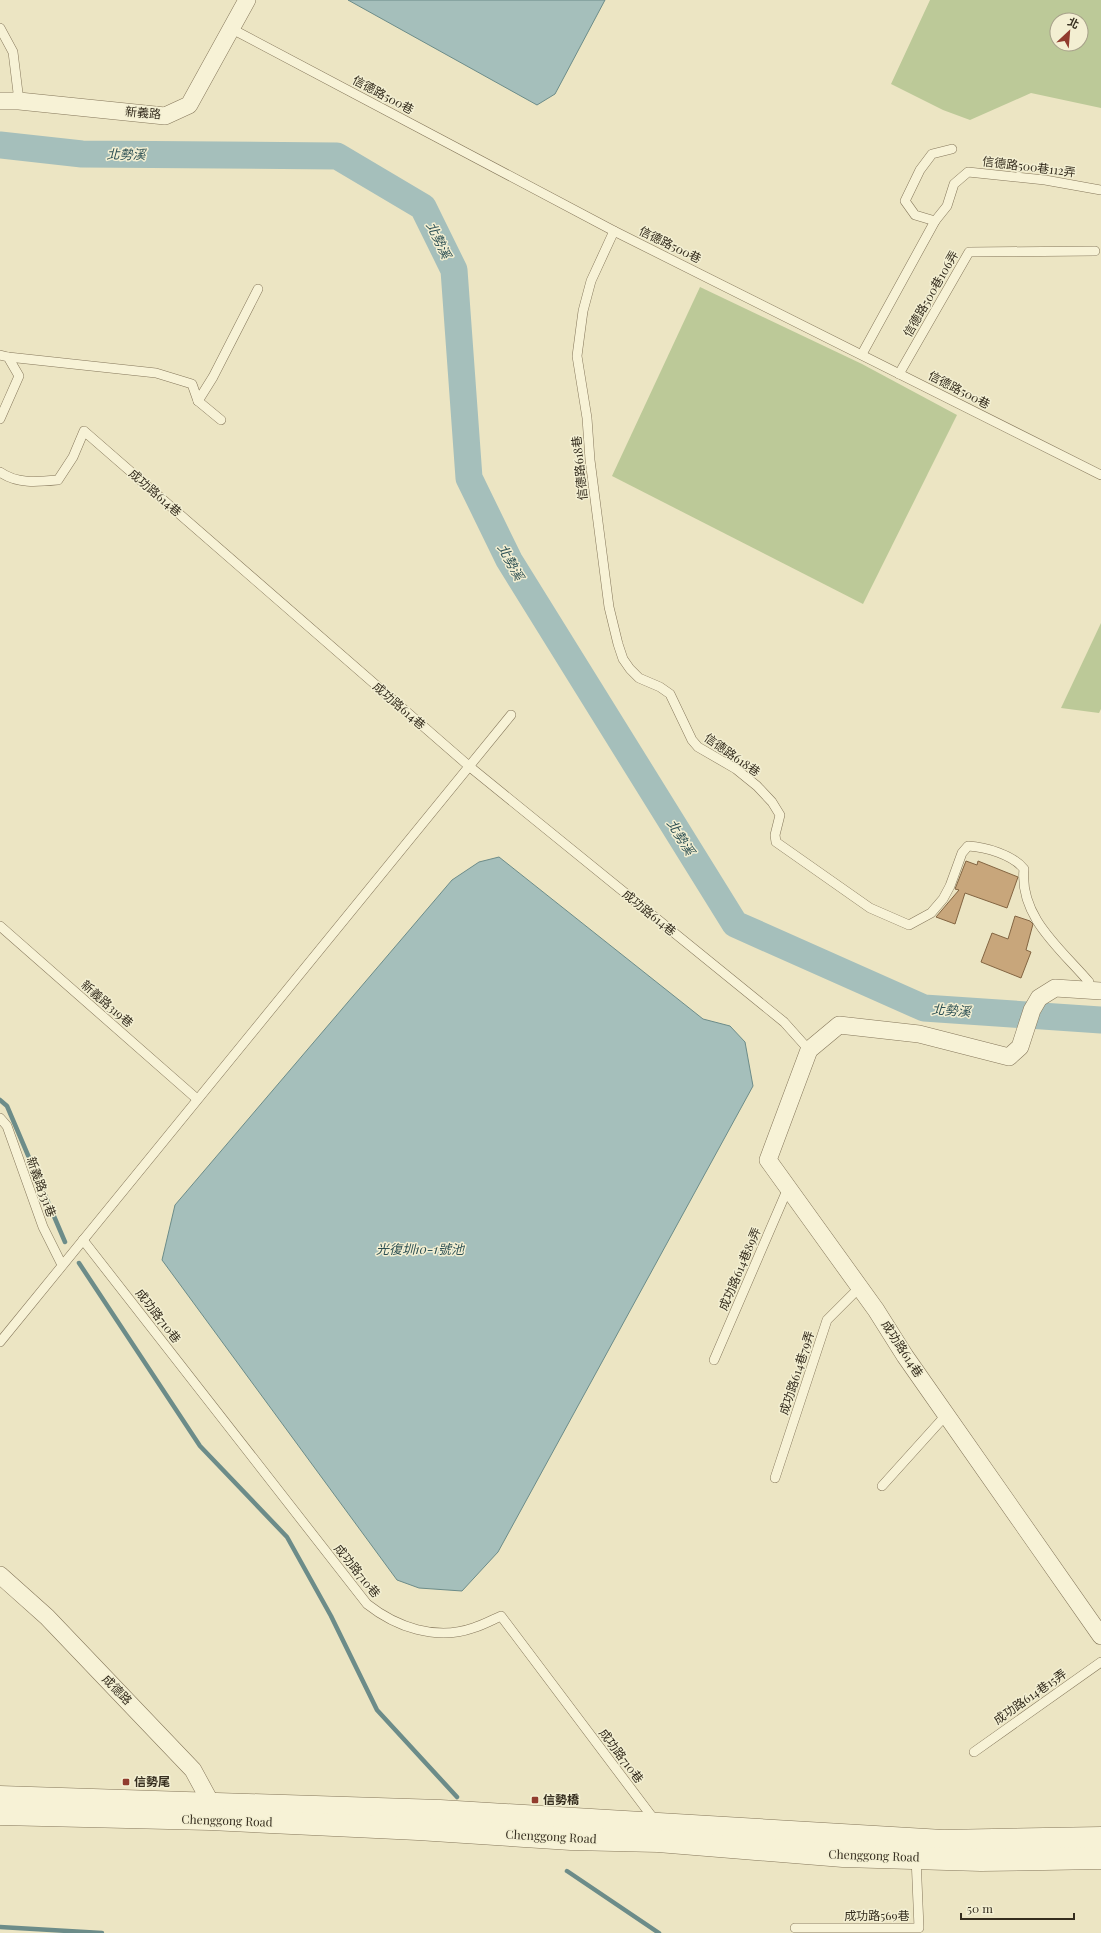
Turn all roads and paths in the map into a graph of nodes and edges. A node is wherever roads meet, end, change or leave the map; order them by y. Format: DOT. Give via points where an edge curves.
graph roads {
  1 [pos="247,0"];
  2 [pos="0,28"];
  3 [pos="232,28"];
  4 [pos="0,101"];
  5 [pos="19,101"];
  6 [pos="952,149"];
  7 [pos="1101,190"];
  8 [pos="935,221"];
  9 [pos="614,231"];
  10 [pos="1095,251"];
  11 [pos="258,289"];
  12 [pos="862,354"];
  13 [pos="4,356"];
  14 [pos="899,374"];
  15 [pos="198,401"];
  16 [pos="0,419"];
  17 [pos="221,420"];
  18 [pos="0,472"];
  19 [pos="1101,475"];
  20 [pos="511,715"];
  21 [pos="470,767"];
  22 [pos="0,926"];
  23 [pos="1095,990"];
  24 [pos="809,1050"];
  25 [pos="197,1100"];
  26 [pos="0,1118"];
  27 [pos="788,1188"];
  28 [pos="83,1240"];
  29 [pos="62,1264"];
  30 [pos="860,1287"];
  31 [pos="0,1342"];
  32 [pos="714,1360"];
  33 [pos="946,1415"];
  34 [pos="775,1478"];
  35 [pos="882,1486"];
  36 [pos="0,1575"];
  37 [pos="1101,1636"];
  38 [pos="1101,1662"];
  39 [pos="974,1752"];
  40 [pos="0,1798"];
  41 [pos="211,1812"];
  42 [pos="0,1814"];
  43 [pos="658,1833"];
  44 [pos="1101,1838"];
  45 [pos="917,1849"];
  46 [pos="1101,1858"];
  47 [pos="795,1928"];
  1 -- 3 [label="street, 新義路"];
  2 -- 5 [label="lane" via="13,52"];
  3 -- 5 [label="street, 新義路" via="189,105 165,116"];
  3 -- 9 [label="lane, 信德路500巷"];
  4 -- 5 [label="street, 新義路"];
  6 -- 8 [label="lane" via="932,154 920,170 905,201 915,215"];
  7 -- 8 [label="lane, 信德路500巷112弄" via="1045,180 968,172 954,184 947,206"];
  8 -- 12 [label="lane, 信德路500巷112弄"];
  9 -- 12 [label="lane, 信德路500巷"];
  9 -- 23 [label="lane, 信德路618巷" via="591,281 583,311 577,356 587,418 609,607 623,659 639,678 670,694 692,740 698,747 736,769 772,802 780,815 775,835 776,842 870,908 909,925 931,913 950,886 962,853 968,846 980,846 1019,863 1024,869 1023,881 1027,902 1045,934"];
  10 -- 14 [label="lane, 信德路500巷106弄" via="969,252"];
  11 -- 15 [label="lane" via="214,377"];
  12 -- 14 [label="lane, 信德路500巷"];
  13 -- 15 [label="lane" via="156,373 192,384"];
  13 -- 16 [label="lane" via="19,376"];
  14 -- 19 [label="lane, 信德路500巷"];
  15 -- 17 [label="lane"];
  18 -- 21 [label="lane, 成功路614巷" via="10,479 35,482 58,480 73,457 84,431"];
  20 -- 21 [label="lane"];
  21 -- 24 [label="lane, 成功路614巷" via="784,1022"];
  21 -- 25 [label="lane"];
  22 -- 25 [label="lane, 新義路319巷"];
  23 -- 24 [label="street, 成功路614巷" via="1055,988 1039,998 1032,1010 1020,1047 1009,1057 919,1034 839,1025"];
  24 -- 27 [label="street, 成功路614巷" via="768,1160"];
  25 -- 28 [label="lane"];
  26 -- 29 [label="lane, 新義路331巷" via="7,1126 43,1227"];
  27 -- 30 [label="street, 成功路614巷"];
  27 -- 32 [label="lane, 成功路614巷89弄"];
  28 -- 29 [label="lane"];
  28 -- 43 [label="lane, 成功路710巷" via="367,1604 379,1614 404,1627 424,1632 472,1629 501,1616"];
  29 -- 31 [label="lane"];
  30 -- 33 [label="street, 成功路614巷"];
  30 -- 34 [label="lane, 成功路614巷79弄" via="827,1320"];
  33 -- 35 [label="lane"];
  33 -- 37 [label="street, 成功路614巷"];
  36 -- 41 [label="street, 成德路" via="47,1617 193,1770"];
  38 -- 39 [label="lane, 成功路614巷15弄"];
  40 -- 41 [label="street, Chenggong Road"];
  41 -- 42 [label="street, Chenggong Road"];
  41 -- 43 [label="street, Chenggong Road" via="440,1811"];
  43 -- 45 [label="street, Chenggong Road"];
  44 -- 45 [label="street, Chenggong Road" via="942,1842"];
  45 -- 46 [label="street, Chenggong Road" via="981,1860"];
  45 -- 47 [label="lane, 成功路569巷" via="920,1928"];
}
